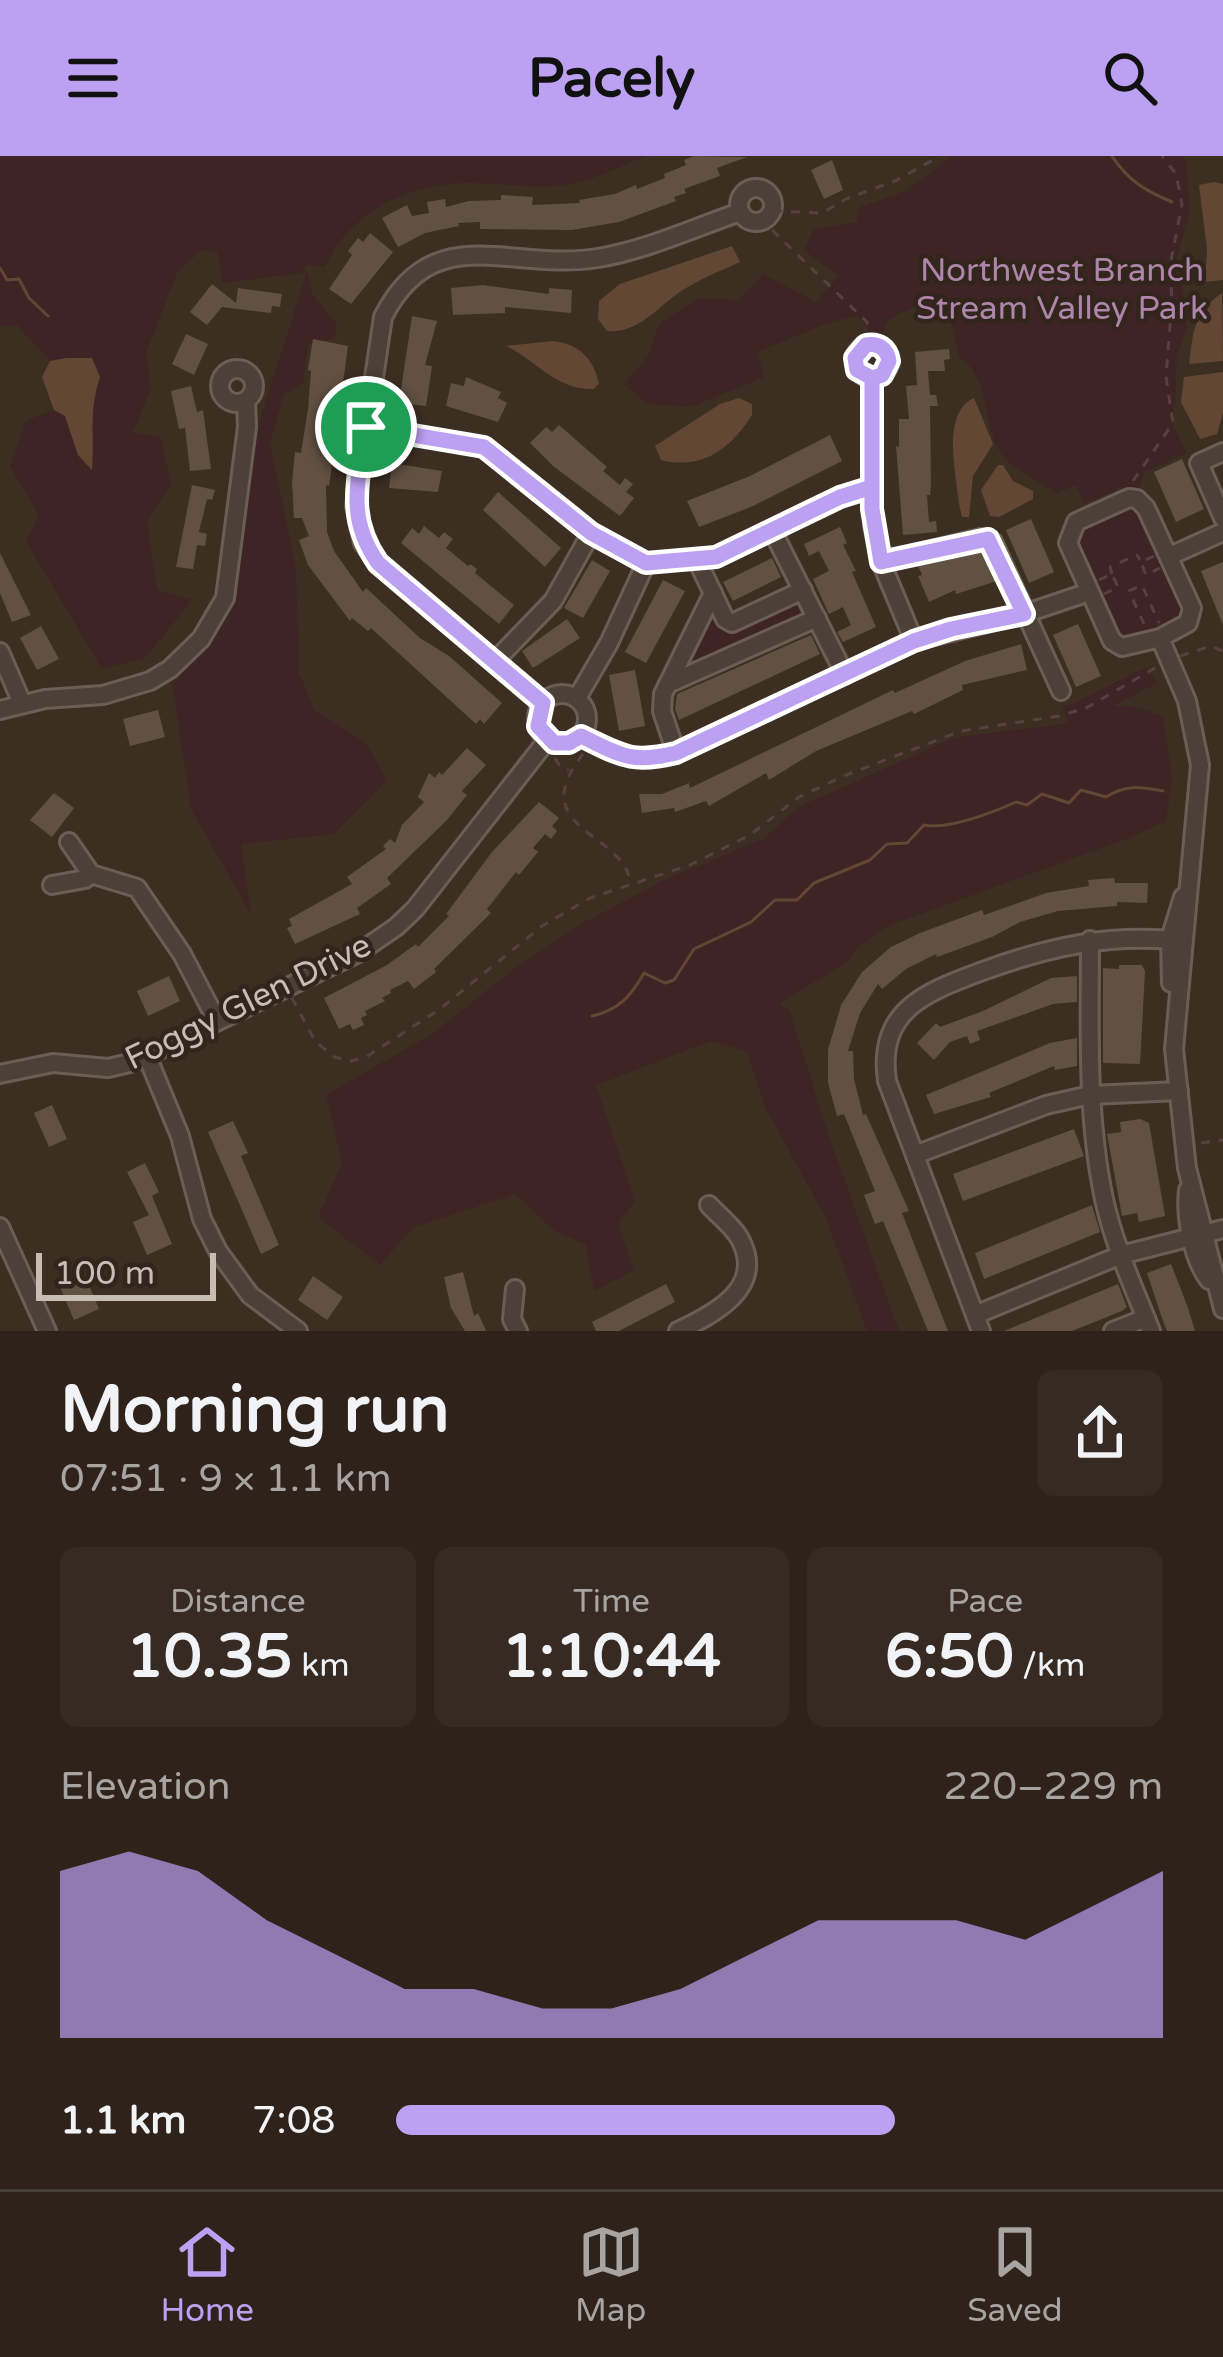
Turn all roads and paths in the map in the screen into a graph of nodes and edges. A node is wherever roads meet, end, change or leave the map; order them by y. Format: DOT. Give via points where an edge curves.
graph roads {
  1 [pos="940,156"];
  2 [pos="1162,156"];
  3 [pos="740,212"];
  4 [pos="773,220"];
  5 [pos="870,344"];
  6 [pos="246,401"];
  7 [pos="366,427"];
  8 [pos="1223,452"];
  9 [pos="872,487"];
  10 [pos="1131,489"];
  11 [pos="1223,518"];
  12 [pos="772,530"];
  13 [pos="1223,532"];
  14 [pos="591,533"];
  15 [pos="697,560"];
  16 [pos="1162,560"];
  17 [pos="881,562"];
  18 [pos="646,563"];
  19 [pos="1140,567"];
  20 [pos="1112,574"];
  21 [pos="1096,589"];
  22 [pos="802,590"];
  23 [pos="712,593"];
  24 [pos="1024,614"];
  25 [pos="818,618"];
  26 [pos="1156,632"];
  27 [pos="914,641"];
  28 [pos="1223,651"];
  29 [pos="0,652"];
  30 [pos="1184,655"];
  31 [pos="494,662"];
  32 [pos="1153,668"];
  33 [pos="845,675"];
  34 [pos="668,684"];
  35 [pos="1061,691"];
  36 [pos="577,698"];
  37 [pos="22,703"];
  38 [pos="543,703"];
  39 [pos="0,710"];
  40 [pos="548,740"];
  41 [pos="583,744"];
  42 [pos="676,753"];
  43 [pos="555,758"];
  44 [pos="570,770"];
  45 [pos="69,842"];
  46 [pos="91,874"];
  47 [pos="630,882"];
  48 [pos="52,885"];
  49 [pos="1090,940"];
  50 [pos="1176,940"];
  51 [pos="292,998"];
  52 [pos="217,1021"];
  53 [pos="147,1056"];
  54 [pos="0,1074"];
  55 [pos="1179,1091"];
  56 [pos="1090,1096"];
  57 [pos="1223,1140"];
  58 [pos="1201,1143"];
  59 [pos="915,1155"];
  60 [pos="709,1205"];
  61 [pos="0,1227"];
  62 [pos="1207,1234"];
  63 [pos="1120,1255"];
  64 [pos="515,1289"];
  65 [pos="1223,1309"];
  66 [pos="978,1323"];
  67 [pos="1149,1325"];
  68 [pos="46,1331"];
  69 [pos="298,1331"];
  70 [pos="518,1331"];
  71 [pos="678,1331"];
  72 [pos="1113,1331"];
  1 -- 4 [label="path" via="823,213"];
  2 -- 10 [label="path" via="1182,204 1170,266 1166,377 1173,422"];
  3 -- 4 [label="street" via="754,223"];
  3 -- 4 [label="street" via="741,196 755,188 770,194"];
  3 -- 7 [label="street" via="597,259 443,258 416,271 383,317"];
  4 -- 5 [label="path" via="867,322"];
  5 -- 9 [label="street" via="855,358 857,370 872,378"];
  6 -- 37 [label="street" via="216,620 150,681"];
  7 -- 14 [label="street" via="484,447"];
  7 -- 31 [label="street" via="355,506 364,543"];
  8 -- 11 [label="street" via="1199,463"];
  9 -- 12 [label="street"];
  9 -- 17 [label="street"];
  12 -- 15 [label="street"];
  12 -- 22 [label="street"];
  13 -- 16 [label="street"];
  14 -- 18 [label="street"];
  14 -- 31 [label="street" via="554,601"];
  15 -- 18 [label="street"];
  15 -- 23 [label="street"];
  16 -- 19 [label="path"];
  16 -- 19 [label="path" via="1146,574"];
  16 -- 21 [label="street" via="1146,508 1129,498 1070,530 1068,542"];
  16 -- 26 [label="street" via="1192,616"];
  17 -- 24 [label="street" via="988,539"];
  17 -- 27 [label="street"];
  18 -- 36 [label="street"];
  19 -- 20 [label="path" via="1137,555 1110,567"];
  20 -- 21 [label="path"];
  20 -- 21 [label="path" via="1118,587"];
  21 -- 24 [label="street"];
  21 -- 26 [label="street" via="1112,640 1122,647"];
  22 -- 23 [label="street" via="732,623"];
  22 -- 25 [label="street"];
  23 -- 34 [label="street"];
  24 -- 27 [label="street"];
  24 -- 35 [label="street"];
  25 -- 33 [label="street"];
  25 -- 34 [label="street"];
  26 -- 26 [label="path" via="1129,591 1134,585 1142,585"];
  26 -- 50 [label="street" via="1190,713 1200,765"];
  27 -- 33 [label="street"];
  28 -- 30 [label="path" via="1211,646"];
  29 -- 37 [label="street"];
  31 -- 38 [label="street"];
  32 -- 47 [label="path" via="1086,708 961,731 846,775 750,835"];
  33 -- 42 [label="street"];
  34 -- 42 [label="street" via="662,710"];
  36 -- 38 [label="street" via="562,693"];
  36 -- 41 [label="street" via="587,711"];
  37 -- 39 [label="street"];
  38 -- 40 [label="street" via="538,726"];
  40 -- 41 [label="street"];
  40 -- 52 [label="street, Foggy Glen Drive" via="396,927"];
  41 -- 42 [label="street" via="634,760"];
  41 -- 44 [label="path"];
  43 -- 44 [label="path"];
  44 -- 47 [label="path" via="567,809 576,826 619,856"];
  45 -- 46 [label="street"];
  46 -- 48 [label="street"];
  46 -- 52 [label="street" via="136,888"];
  47 -- 51 [label="path" via="542,926 366,1057 334,1057 315,1041"];
  49 -- 50 [label="street"];
  49 -- 56 [label="street"];
  49 -- 59 [label="street" via="969,976 903,1013 884,1059"];
  50 -- 55 [label="street"];
  52 -- 53 [label="street, Foggy Glen Drive"];
  53 -- 54 [label="street, Foggy Glen Drive" via="108,1067 52,1063"];
  53 -- 69 [label="street" via="218,1251 250,1295"];
  55 -- 56 [label="street"];
  55 -- 62 [label="street" via="1186,1204"];
  56 -- 59 [label="street"];
  56 -- 63 [label="street"];
  57 -- 58 [label="path"];
  59 -- 66 [label="street"];
  60 -- 71 [label="street" via="741,1239 741,1288 730,1304"];
  61 -- 68 [label="street"];
  62 -- 63 [label="street"];
  62 -- 65 [label="street" via="1203,1271"];
  63 -- 66 [label="street"];
  63 -- 67 [label="street"];
  64 -- 70 [label="street"];
  67 -- 72 [label="street"];
}
